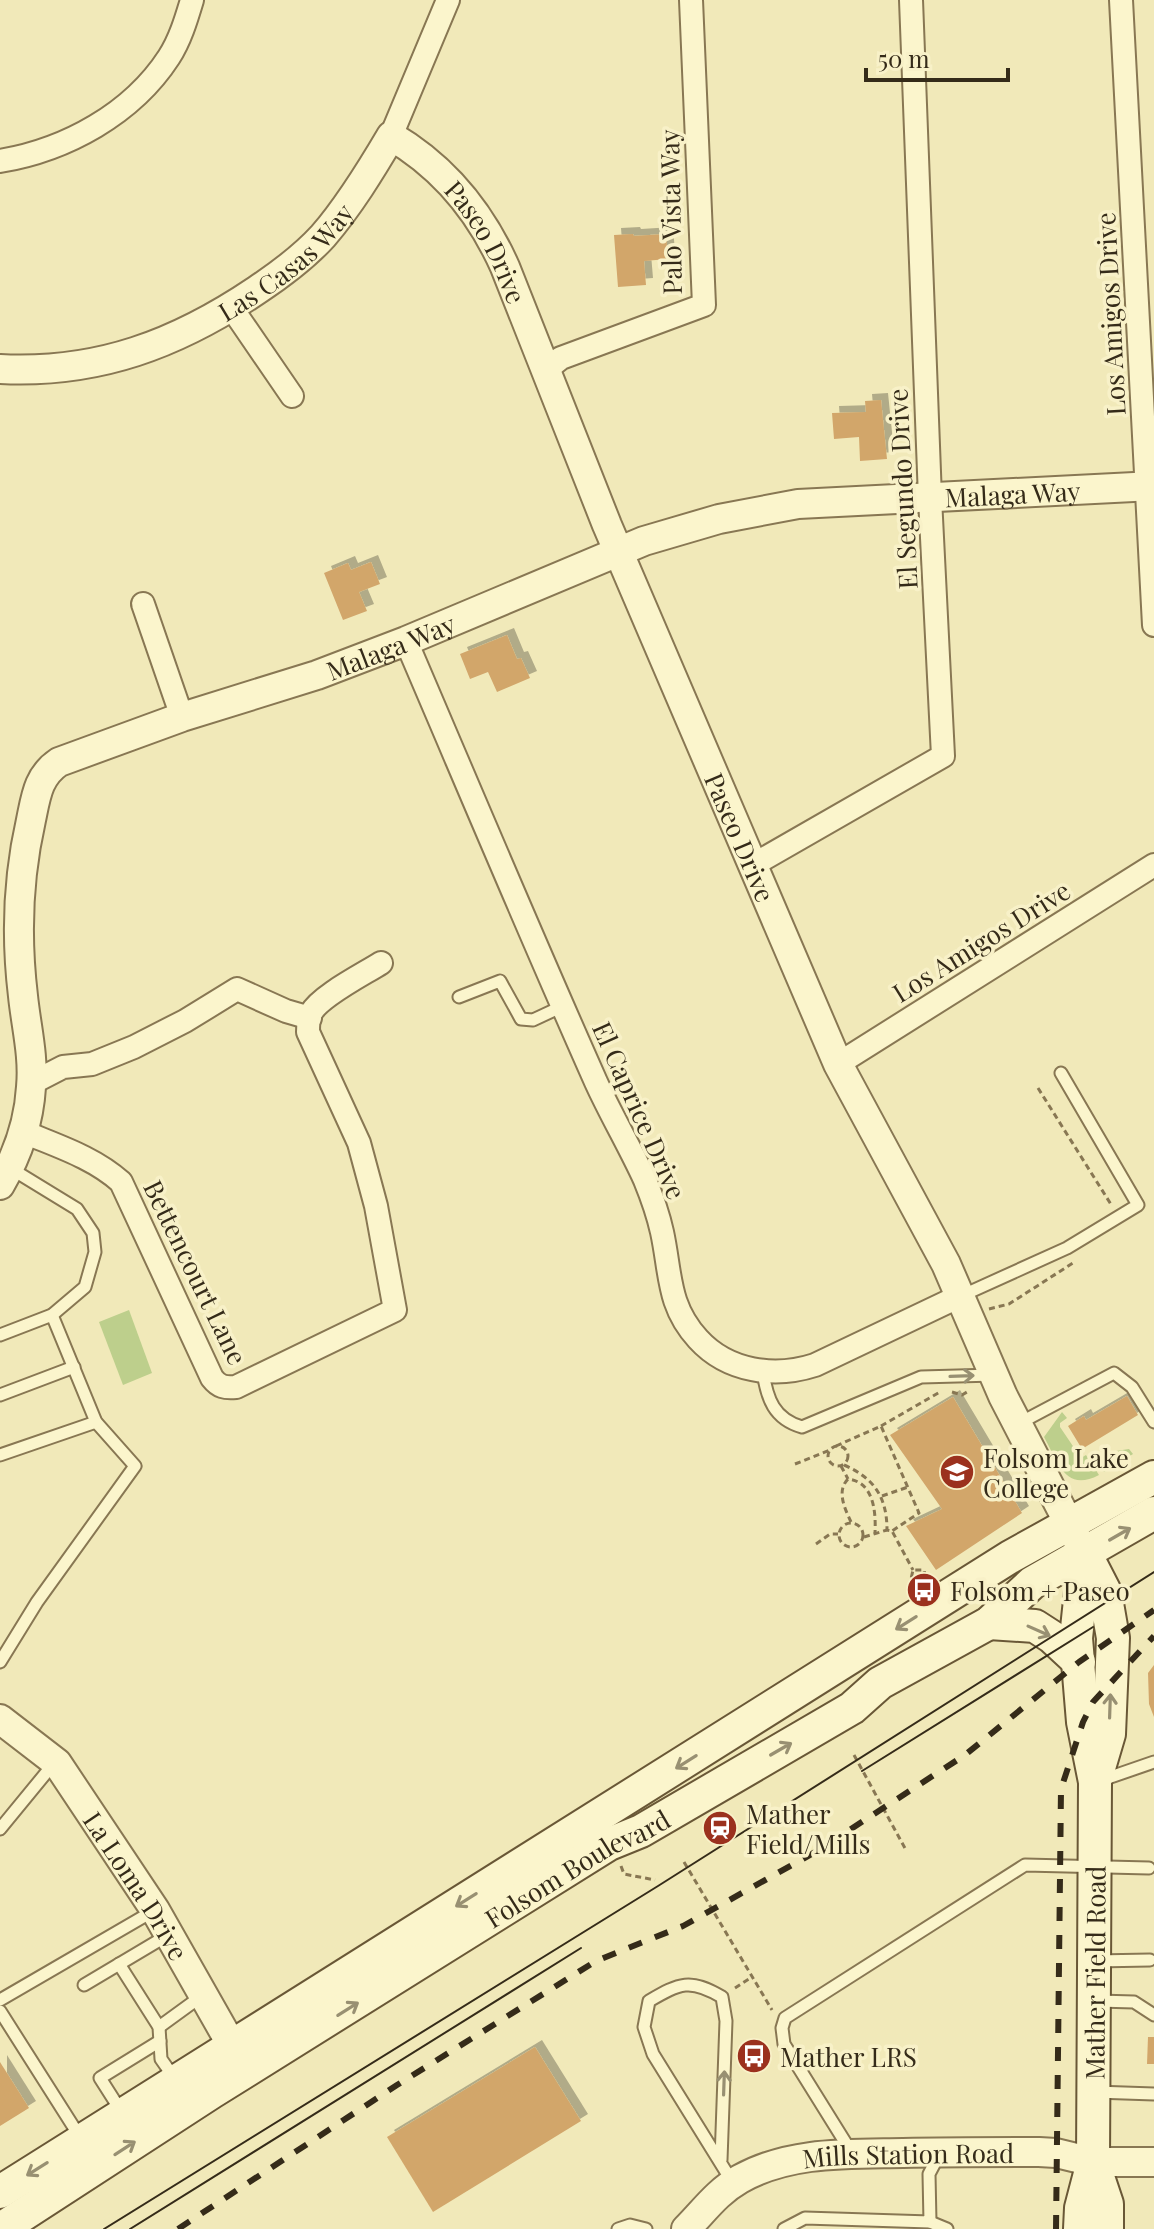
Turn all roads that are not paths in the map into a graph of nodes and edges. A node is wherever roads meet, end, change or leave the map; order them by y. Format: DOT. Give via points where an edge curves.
graph roads {
  1 [pos="192,0"];
  2 [pos="448,0"];
  3 [pos="691,0"];
  4 [pos="911,0"];
  5 [pos="1121,0"];
  6 [pos="391,136"];
  7 [pos="0,161"];
  8 [pos="231,307"];
  9 [pos="0,369"];
  10 [pos="547,369"];
  11 [pos="292,396"];
  12 [pos="1151,487"];
  13 [pos="930,498"];
  14 [pos="619,551"];
  15 [pos="143,604"];
  16 [pos="1154,625"];
  17 [pos="406,641"];
  18 [pos="182,717"];
  19 [pos="753,865"];
  20 [pos="1154,865"];
  21 [pos="381,963"];
  22 [pos="459,997"];
  23 [pos="563,1006"];
  24 [pos="310,1018"];
  25 [pos="838,1064"];
  26 [pos="1061,1073"];
  27 [pos="32,1083"];
  28 [pos="24,1132"];
  29 [pos="5,1176"];
  30 [pos="960,1296"];
  31 [pos="52,1315"];
  32 [pos="0,1335"];
  33 [pos="74,1367"];
  34 [pos="763,1372"];
  35 [pos="983,1382"];
  36 [pos="0,1395"];
  37 [pos="96,1422"];
  38 [pos="1154,1422"];
  39 [pos="1017,1424"];
  40 [pos="0,1455"];
  41 [pos="1154,1477"];
  42 [pos="1154,1513"];
  43 [pos="1077,1540"];
  44 [pos="989,1623"];
  45 [pos="0,1662"];
  46 [pos="1079,1662"];
  47 [pos="0,1719"];
  48 [pos="55,1762"];
  49 [pos="1154,1762"];
  50 [pos="1095,1782"];
  51 [pos="0,1829"];
  52 [pos="1093,1868"];
  53 [pos="1149,1868"];
  54 [pos="162,1922"];
  55 [pos="1150,1960"];
  56 [pos="1094,1961"];
  57 [pos="119,1964"];
  58 [pos="84,1985"];
  59 [pos="203,1995"];
  60 [pos="0,2000"];
  61 [pos="1094,2001"];
  62 [pos="0,2011"];
  63 [pos="1154,2015"];
  64 [pos="159,2027"];
  65 [pos="160,2041"];
  66 [pos="239,2059"];
  67 [pos="177,2081"];
  68 [pos="1093,2092"];
  69 [pos="1154,2094"];
  70 [pos="123,2115"];
  71 [pos="83,2141"];
  72 [pos="940,2152"];
  73 [pos="852,2154"];
  74 [pos="1093,2162"];
  75 [pos="1154,2162"];
  76 [pos="727,2172"];
  77 [pos="0,2192"];
  78 [pos="930,2222"];
  79 [pos="1,2229"];
  80 [pos="618,2229"];
  81 [pos="646,2229"];
  82 [pos="686,2229"];
  83 [pos="784,2229"];
  84 [pos="947,2229"];
  85 [pos="1080,2229"];
  86 [pos="1107,2229"];
  1 -- 7 [label="street" via="170,56 130,102 57,146"];
  2 -- 6 [label="street, Las Casas Way"];
  3 -- 10 [label="street, Palo Vista Way" via="704,305 561,358"];
  4 -- 13 [label="street, El Segundo Drive"];
  5 -- 12 [label="street, Los Amigos Drive"];
  6 -- 8 [label="street, Las Casas Way" via="322,237 294,264"];
  6 -- 10 [label="street, Paseo Drive" via="453,183 492,236"];
  8 -- 9 [label="street, Las Casas Way" via="184,334 117,359"];
  8 -- 11 [label="street"];
  10 -- 14 [label="street, Paseo Drive"];
  12 -- 13 [label="street, Malaga Way"];
  12 -- 16 [label="street, Los Amigos Drive"];
  13 -- 14 [label="street, Malaga Way" via="798,504 671,531"];
  13 -- 19 [label="street, El Segundo Drive" via="943,756"];
  14 -- 17 [label="street, Malaga Way"];
  14 -- 19 [label="street, Paseo Drive"];
  15 -- 18 [label="street"];
  17 -- 18 [label="street, Malaga Way"];
  17 -- 23 [label="street, El Caprice Drive"];
  18 -- 27 [label="street, Malaga Way" via="59,762 39,783 25,845 19,930"];
  19 -- 25 [label="street, Paseo Drive"];
  20 -- 25 [label="street, Los Amigos Drive"];
  21 -- 24 [label="street" via="318,1003"];
  22 -- 23 [label="lane" via="500,981 521,1019 533,1020"];
  23 -- 34 [label="street, El Caprice Drive" via="655,1205 680,1314 704,1345 726,1360"];
  24 -- 27 [label="street" via="237,989 134,1047 92,1064 63,1067"];
  24 -- 28 [label="street, Bettencourt Lane" via="308,1032 359,1143 395,1310 236,1387 227,1388 212,1378 121,1182 92,1161"];
  25 -- 30 [label="street, Paseo Drive"];
  26 -- 30 [label="lane" via="1138,1205 1067,1248"];
  27 -- 28 [label="street, Malaga Way"];
  28 -- 29 [label="street, Malaga Way"];
  29 -- 31 [label="lane" via="77,1209 93,1233 95,1252 85,1287"];
  30 -- 34 [label="street, El Caprice Drive" via="815,1365"];
  30 -- 35 [label="street, Paseo Drive"];
  31 -- 32 [label="lane"];
  31 -- 33 [label="lane"];
  33 -- 36 [label="lane"];
  33 -- 37 [label="lane"];
  34 -- 35 [label="lane, one-way" via="773,1409 802,1427 921,1377"];
  35 -- 39 [label="street, Paseo Drive"];
  37 -- 40 [label="lane"];
  37 -- 45 [label="lane" via="135,1466"];
  38 -- 39 [label="lane" via="1132,1387 1114,1373"];
  39 -- 43 [label="street, Paseo Drive"];
  41 -- 43 [label="main road, Folsom Boulevard"];
  43 -- 42 [label="main road, Folsom Boulevard, one-way"];
  43 -- 44 [label="main road, Folsom Boulevard"];
  43 -- 46 [label="main road, Mather Field Road"];
  50 -- 43 [label="main road, Mather Field Road, one-way" via="1109,1734 1113,1638 1105,1592"];
  43 -- 66 [label="main road, Folsom Boulevard, one-way" via="1010,1557"];
  44 -- 46 [label="main road, one-way" via="1035,1626"];
  66 -- 44 [label="main road, Folsom Boulevard, one-way" via="609,1844 641,1831 852,1708 880,1683"];
  46 -- 50 [label="main road, Mather Field Road"];
  47 -- 48 [label="street, La Loma Drive"];
  48 -- 51 [label="lane"];
  48 -- 54 [label="street, La Loma Drive"];
  49 -- 50 [label="lane"];
  50 -- 52 [label="main road, Mather Field Road"];
  52 -- 53 [label="lane"];
  52 -- 56 [label="main road, Mather Field Road"];
  52 -- 73 [label="lane" via="1025,1865 785,2018 784,2044"];
  54 -- 57 [label="lane"];
  54 -- 59 [label="street, La Loma Drive"];
  54 -- 60 [label="lane"];
  55 -- 56 [label="lane"];
  56 -- 61 [label="main road, Mather Field Road"];
  57 -- 58 [label="lane"];
  57 -- 64 [label="lane"];
  59 -- 64 [label="lane"];
  59 -- 66 [label="street, La Loma Drive"];
  61 -- 63 [label="lane" via="1134,2002"];
  61 -- 68 [label="main road, Mather Field Road"];
  62 -- 71 [label="lane"];
  64 -- 65 [label="lane"];
  65 -- 67 [label="lane" via="161,2059"];
  65 -- 70 [label="lane" via="100,2078"];
  66 -- 67 [label="main road, Folsom Boulevard"];
  79 -- 66 [label="main road, Folsom Boulevard, one-way"];
  67 -- 70 [label="main road, Folsom Boulevard"];
  68 -- 69 [label="lane"];
  68 -- 74 [label="main road, Mather Field Road"];
  70 -- 71 [label="main road, Folsom Boulevard"];
  71 -- 77 [label="main road, Folsom Boulevard, one-way"];
  72 -- 73 [label="street, Mills Station Road"];
  72 -- 74 [label="street, Mills Station Road" via="1056,2153"];
  72 -- 78 [label="lane" via="929,2174"];
  73 -- 76 [label="street, Mills Station Road" via="803,2157"];
  74 -- 75 [label="street, Mills Station Road"];
  74 -- 85 [label="main road, Mather Field Road"];
  74 -- 86 [label="main road, Mather Field Road" via="1107,2204"];
  76 -- 76 [label="lane, one-way" via="722,1997 700,1984 674,1987 649,2001 644,2027 653,2054"];
  76 -- 82 [label="street, Mills Station Road"];
  78 -- 83 [label="lane" via="805,2218"];
  78 -- 84 [label="lane"];
  80 -- 81 [label="lane"];
}
